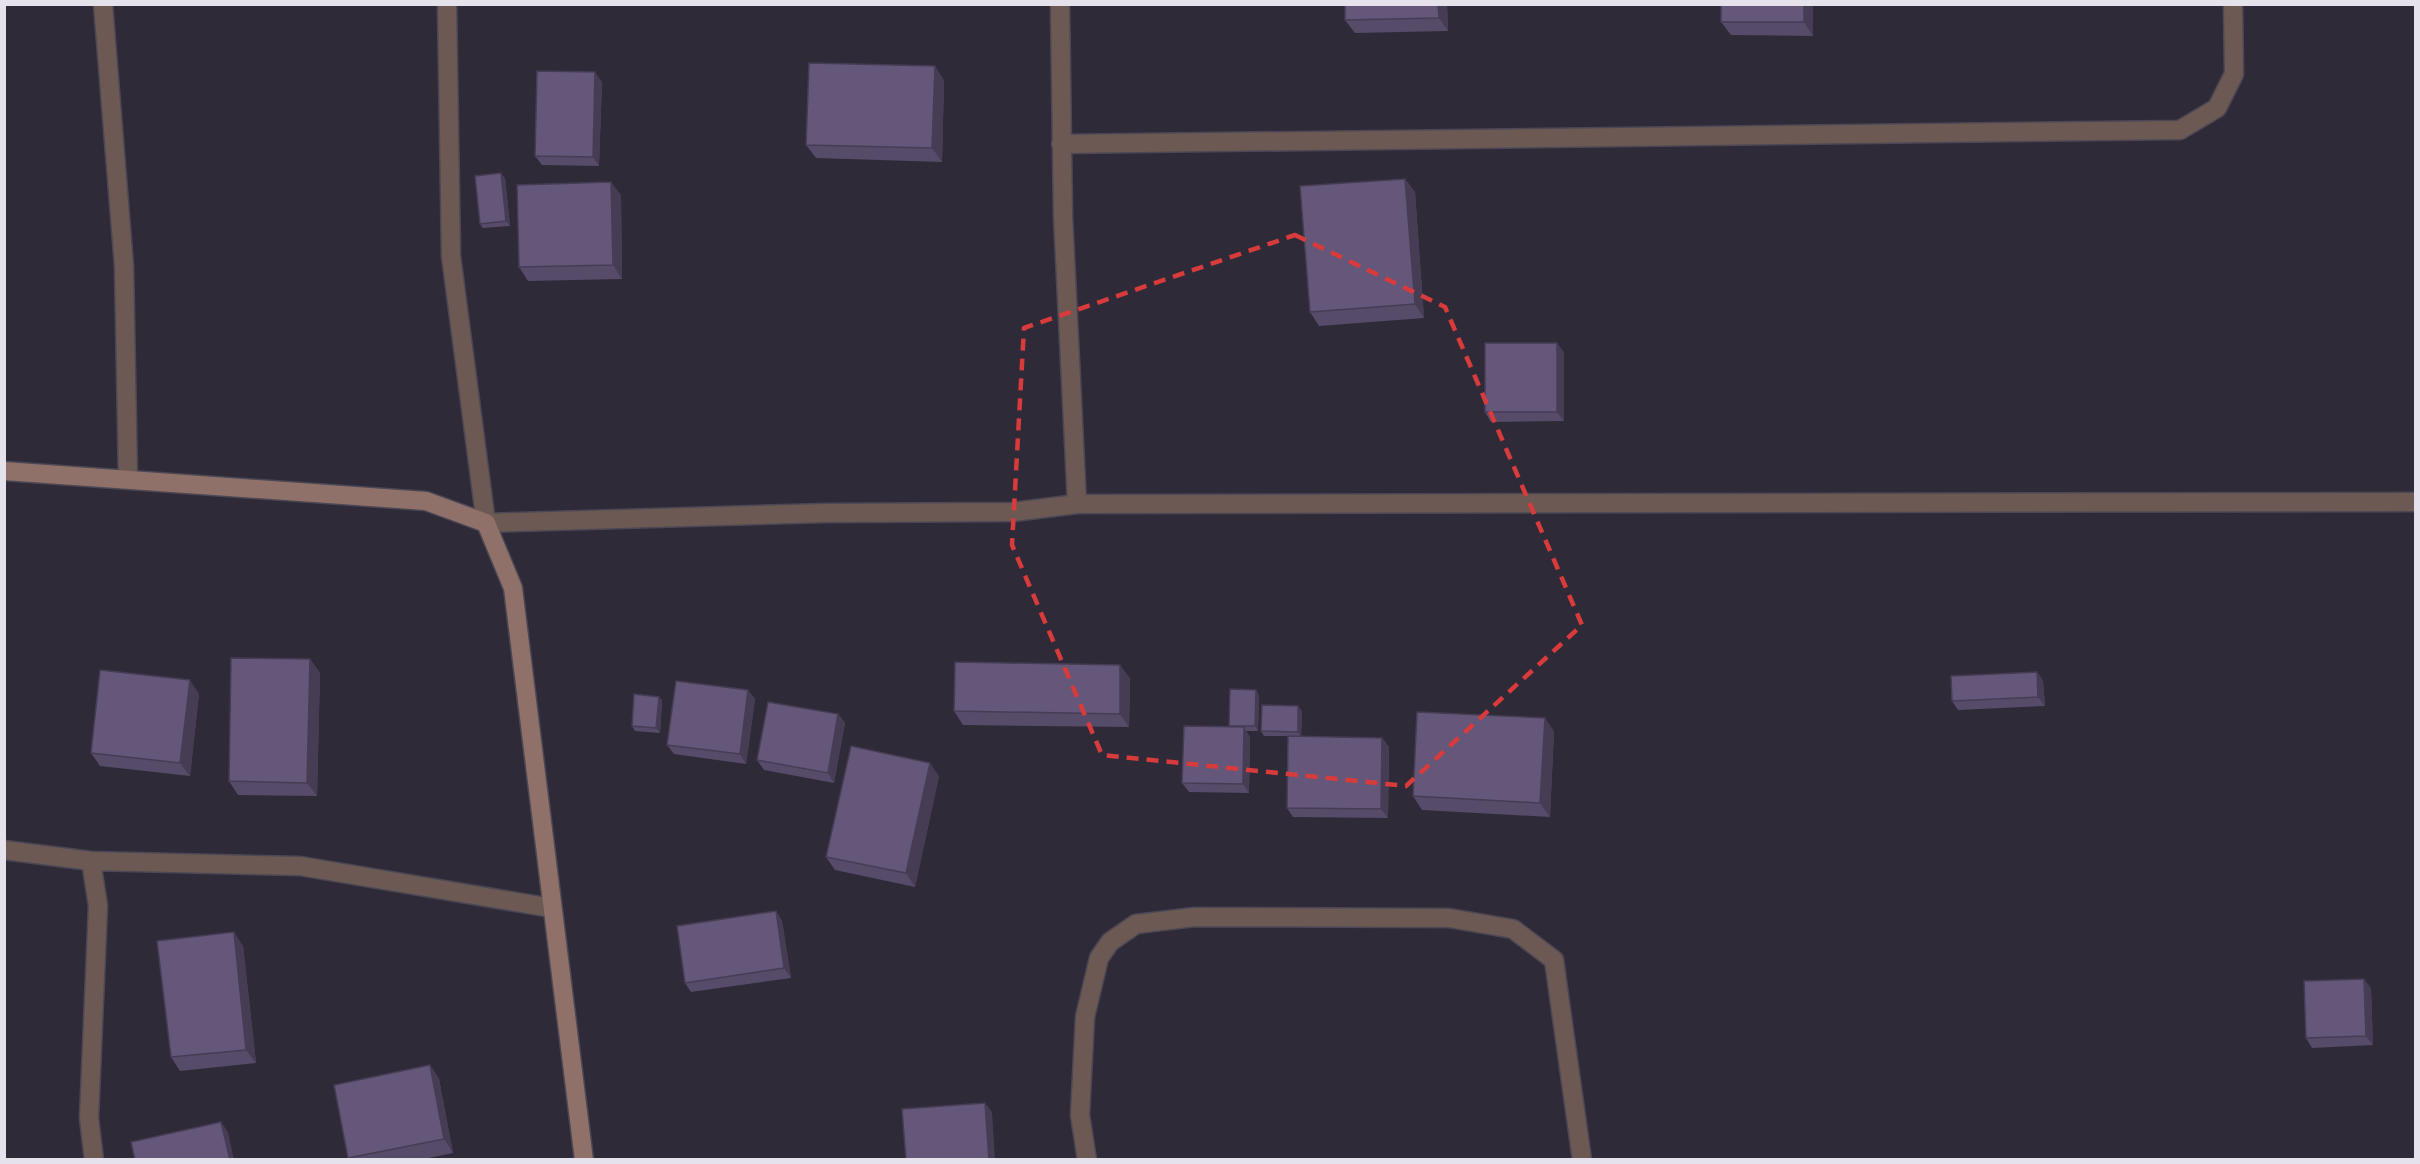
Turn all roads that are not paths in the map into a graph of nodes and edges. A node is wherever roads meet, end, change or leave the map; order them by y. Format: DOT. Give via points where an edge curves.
graph roads {
  1 [pos="103,4"];
  2 [pos="447,4"];
  3 [pos="1060,4"];
  4 [pos="2233,4"];
  5 [pos="1061,144"];
  6 [pos="4,471"];
  7 [pos="128,480"];
  8 [pos="2415,502"];
  9 [pos="1077,504"];
  10 [pos="486,523"];
  11 [pos="4,850"];
  12 [pos="91,861"];
  13 [pos="552,908"];
  14 [pos="94,1160"];
  15 [pos="584,1160"];
  16 [pos="1087,1160"];
  17 [pos="1582,1160"];
  1 -- 7 [label="street" via="124,266"];
  2 -- 10 [label="street" via="451,256"];
  3 -- 5 [label="street"];
  4 -- 5 [label="street" via="2234,74 2217,108 2180,130"];
  5 -- 9 [label="street"];
  6 -- 7 [label="street"];
  7 -- 10 [label="street" via="426,501"];
  8 -- 9 [label="street"];
  9 -- 10 [label="street" via="1013,512"];
  10 -- 13 [label="street" via="513,588"];
  11 -- 12 [label="street"];
  12 -- 13 [label="street" via="300,867"];
  12 -- 14 [label="street" via="98,906 89,1118"];
  13 -- 15 [label="street"];
  16 -- 17 [label="street" via="1080,1114 1085,1017 1099,958 1110,942 1136,924 1195,917 1449,918 1513,929 1554,960"];
}
